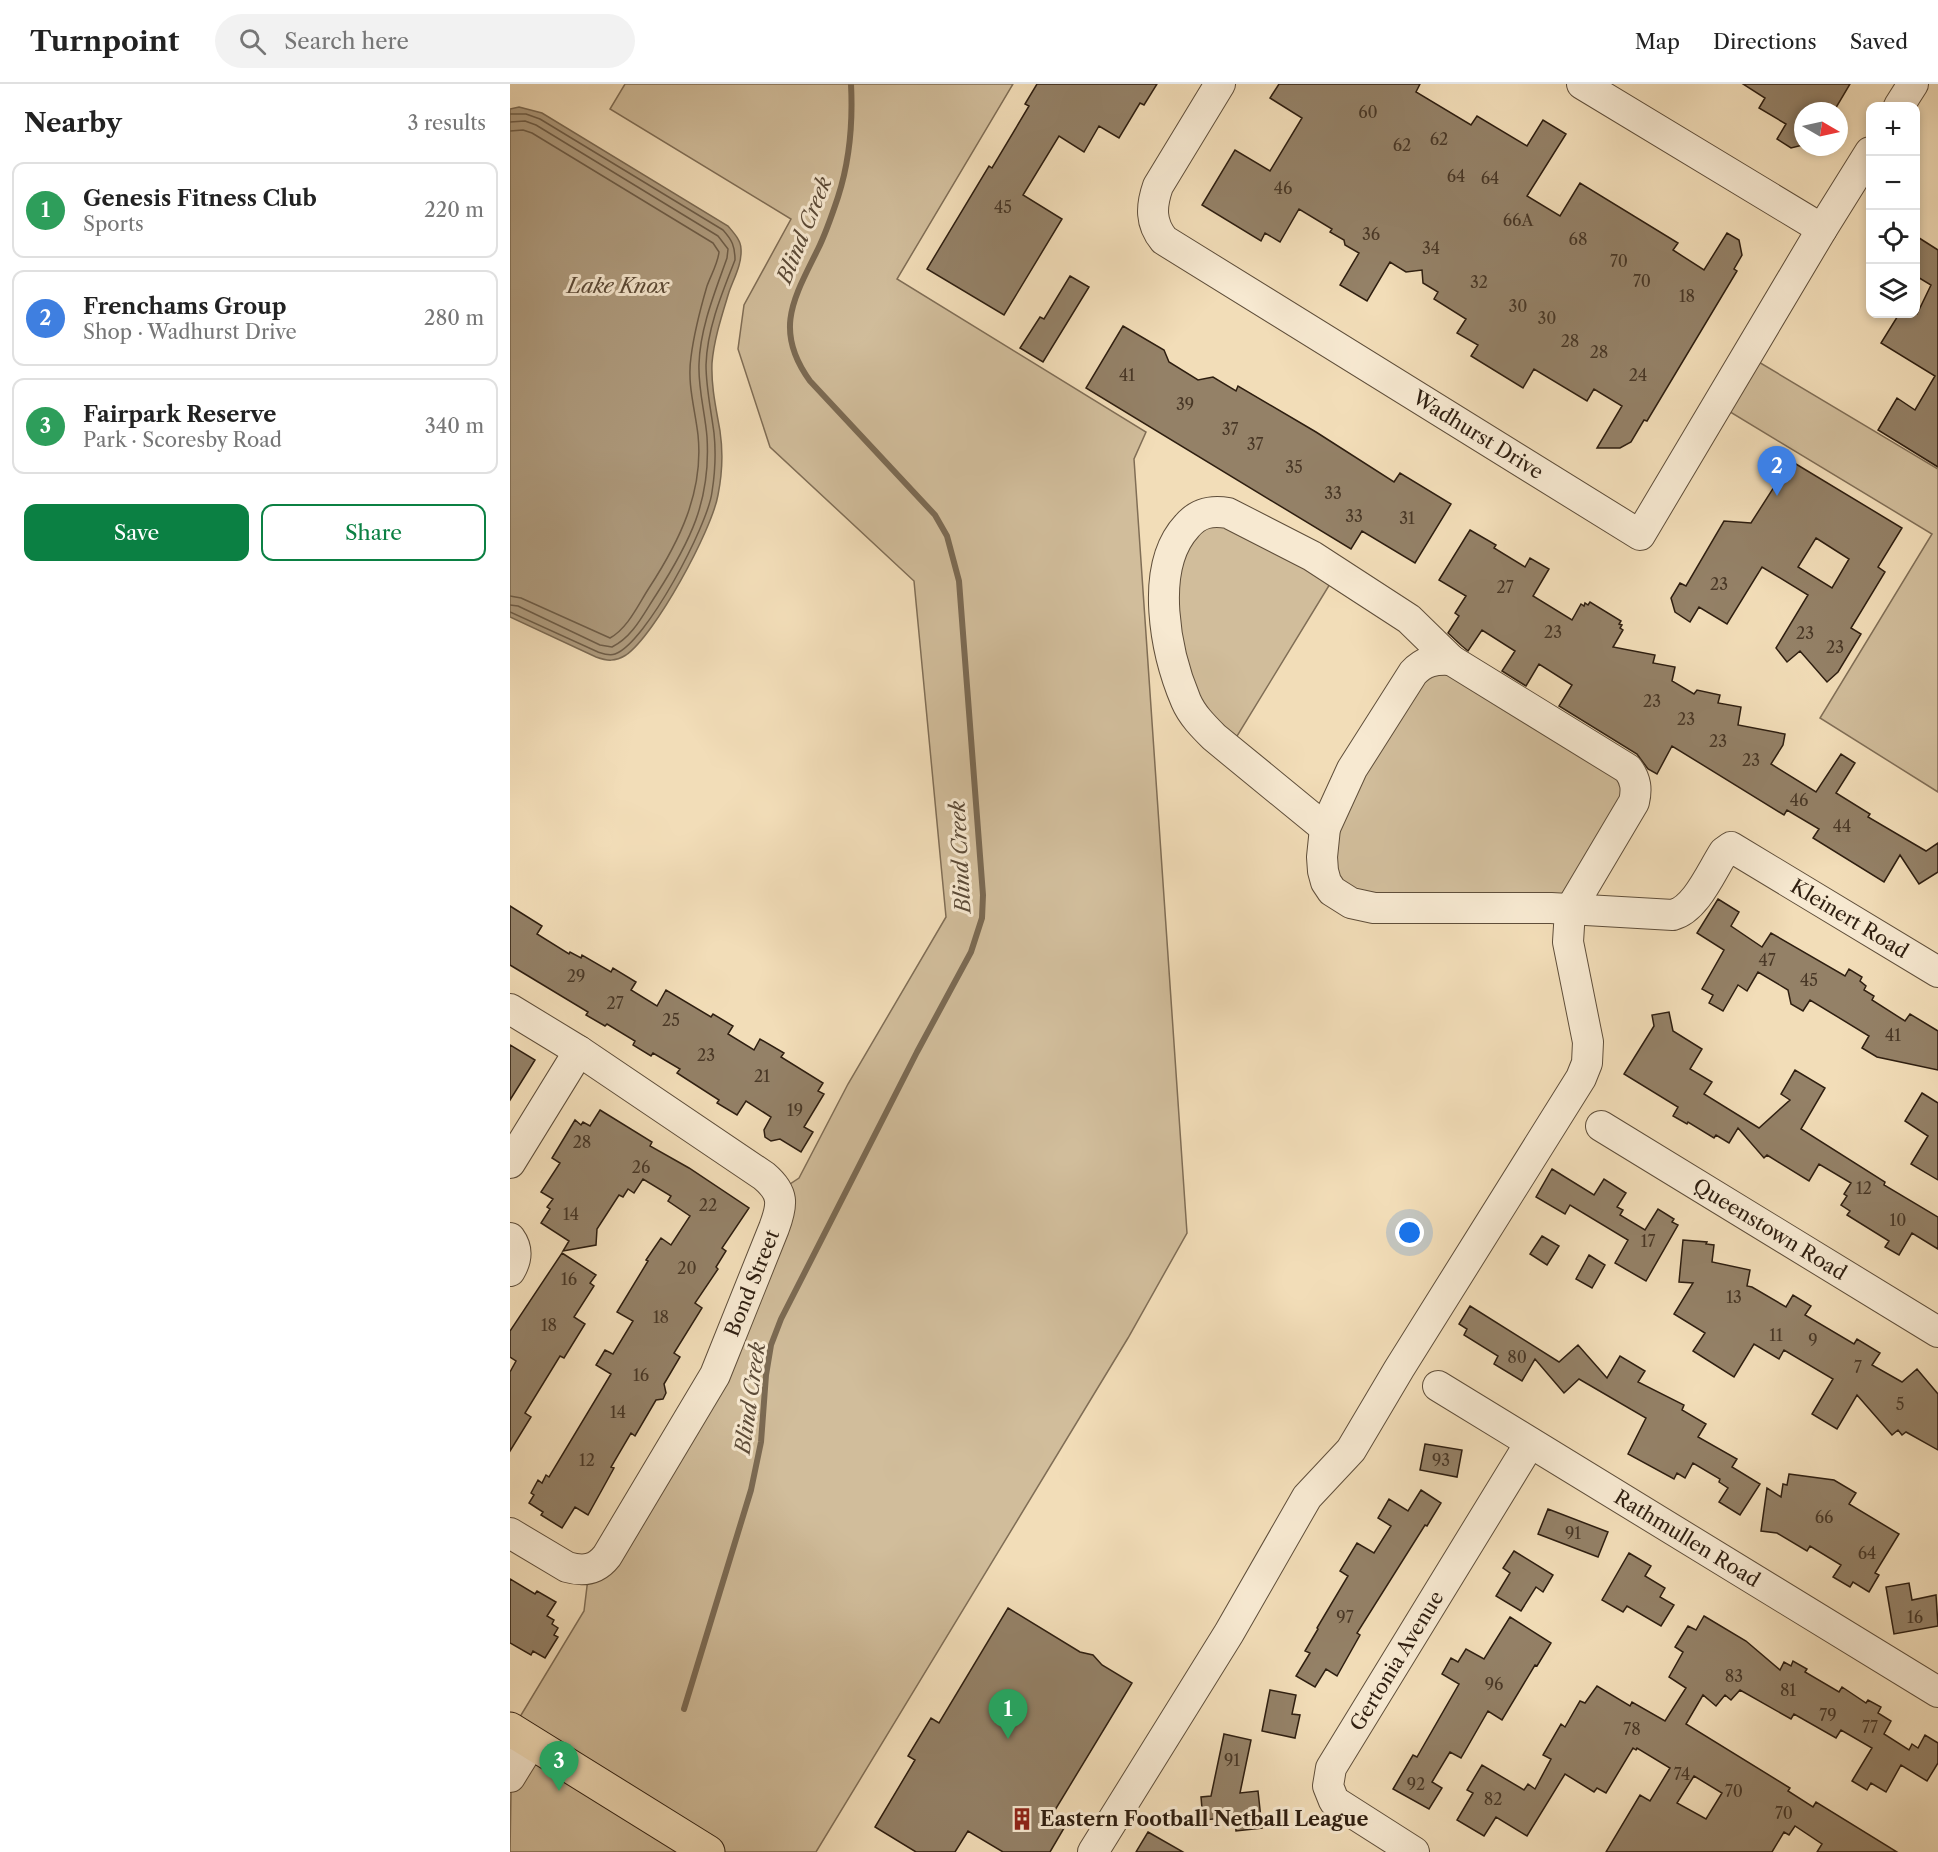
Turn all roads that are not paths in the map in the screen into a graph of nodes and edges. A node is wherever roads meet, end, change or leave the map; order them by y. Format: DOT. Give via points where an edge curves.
graph roads {
  1 [pos="1220,84"];
  2 [pos="1582,84"];
  3 [pos="1913,84"];
  4 [pos="1902,102"];
  5 [pos="1868,156"];
  6 [pos="1822,229"];
  7 [pos="1451,660"];
  8 [pos="1325,828"];
  9 [pos="1570,910"];
  10 [pos="1938,972"];
  11 [pos="510,1009"];
  12 [pos="579,1050"];
  13 [pos="1601,1126"];
  14 [pos="510,1163"];
  15 [pos="510,1238"];
  16 [pos="510,1271"];
  17 [pos="1938,1332"];
  18 [pos="1438,1386"];
  19 [pos="1530,1443"];
  20 [pos="510,1533"];
  21 [pos="1938,1692"];
  22 [pos="520,1736"];
  23 [pos="510,1777"];
  24 [pos="708,1852"];
  25 [pos="1093,1852"];
  26 [pos="1414,1852"];
  1 -- 6 [label="street, Wadhurst Drive" via="1158,186 1152,216 1164,240 1640,535"];
  2 -- 6 [label="street"];
  3 -- 4 [label="street"];
  5 -- 6 [label="street, Wadhurst Drive"];
  7 -- 8 [label="street" via="1426,662 1413,673 1348,775"];
  7 -- 8 [label="street" via="1409,619 1312,556 1238,517 1208,512 1185,528 1170,555 1164,600 1167,638 1187,704 1214,737"];
  7 -- 9 [label="street" via="1628,769 1633,776 1634,802"];
  8 -- 9 [label="street" via="1322,857 1326,882 1332,891 1351,903 1385,908"];
  9 -- 10 [label="street, Kleinert Road" via="1673,915 1683,912 1724,852 1734,848"];
  9 -- 25 [label="street" via="1568,942 1588,1042 1587,1063 1581,1078 1351,1450 1307,1497 1229,1633"];
  11 -- 12 [label="street, Bond Street"];
  12 -- 14 [label="street"];
  12 -- 20 [label="street, Bond Street" via="764,1176 781,1202 715,1375 607,1556 589,1570 575,1570"];
  13 -- 17 [label="street, Queenstown Road"];
  15 -- 16 [label="street" via="516,1250"];
  18 -- 19 [label="street, Rathmullen Road"];
  19 -- 21 [label="street, Rathmullen Road"];
  19 -- 26 [label="street, Gertonia Avenue" via="1331,1768 1328,1786 1334,1801"];
  22 -- 23 [label="street"];
  22 -- 24 [label="main road"];
}
